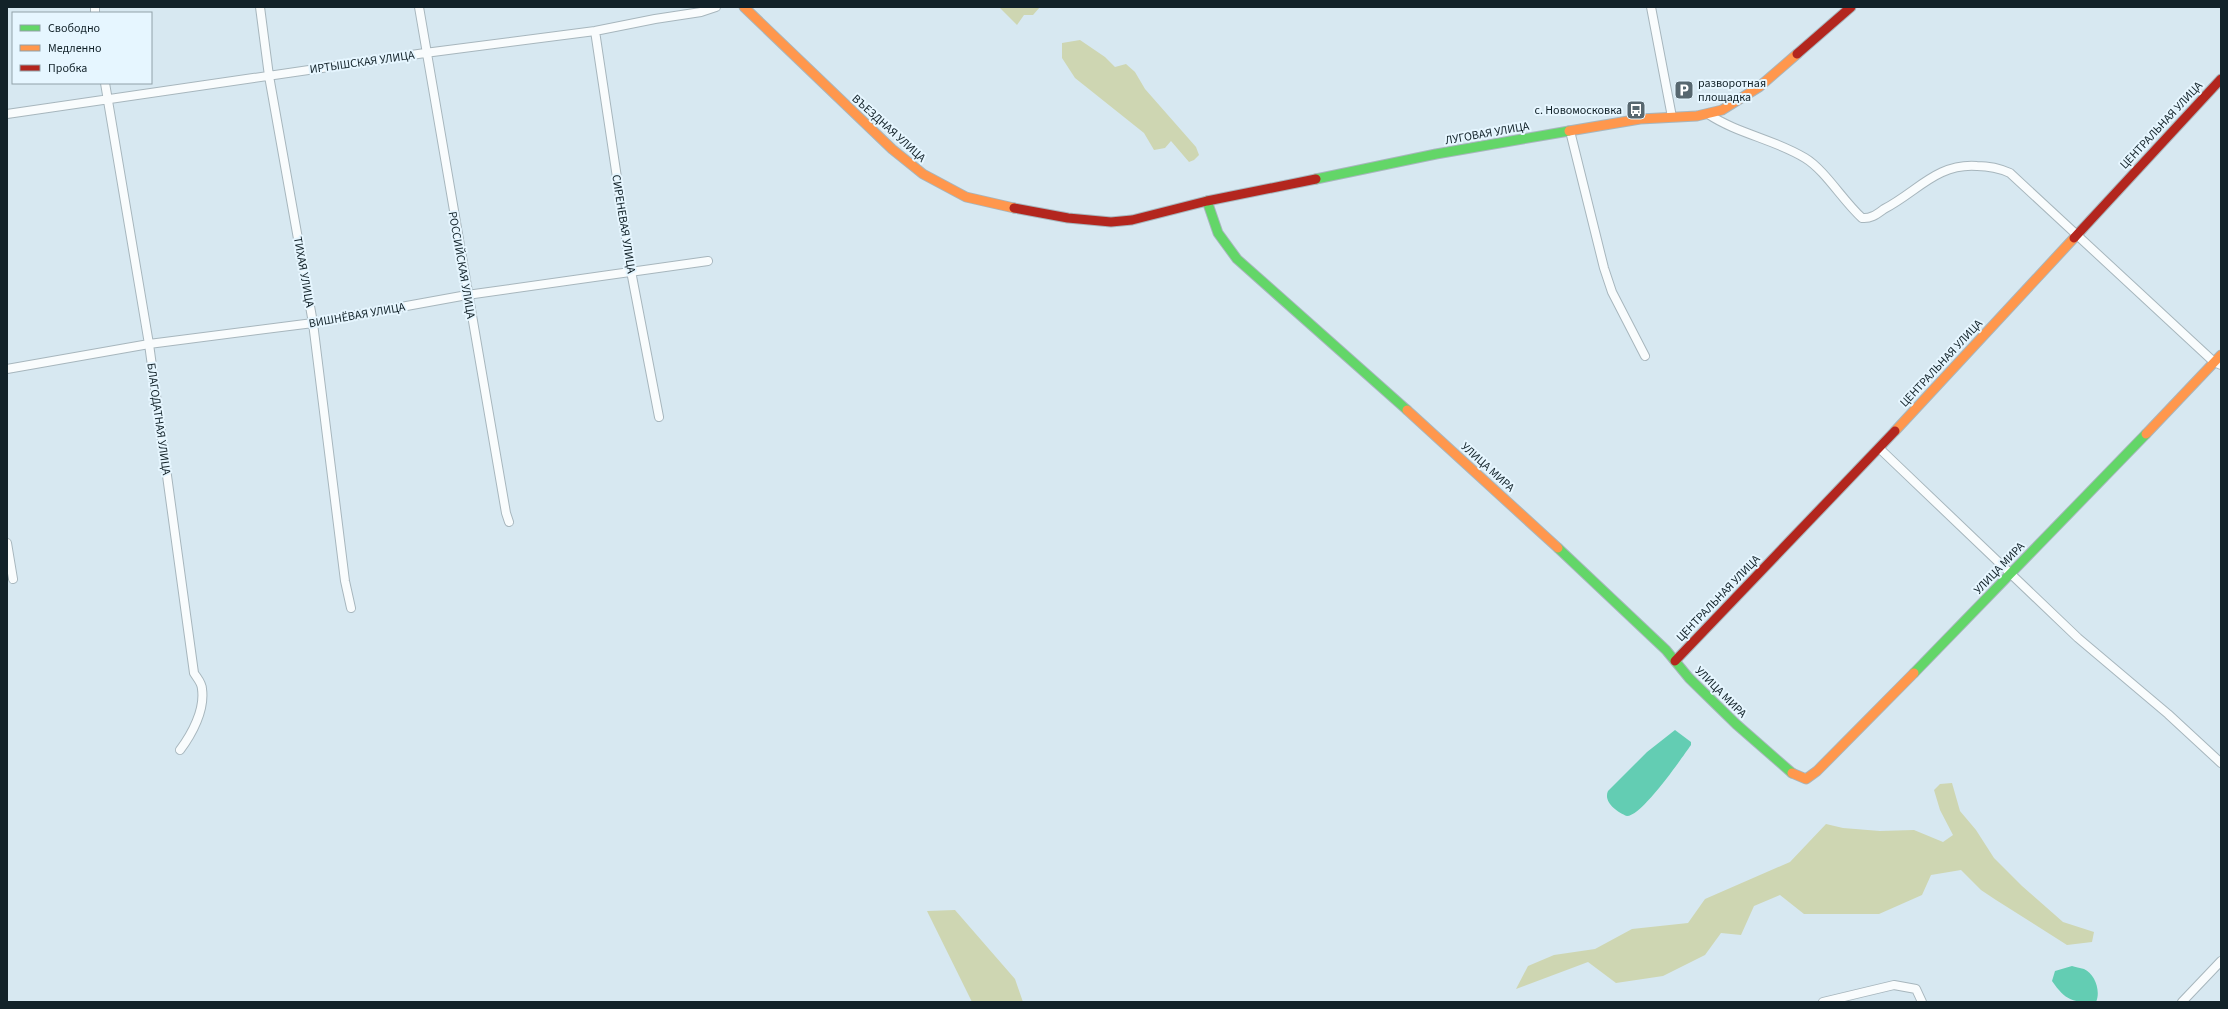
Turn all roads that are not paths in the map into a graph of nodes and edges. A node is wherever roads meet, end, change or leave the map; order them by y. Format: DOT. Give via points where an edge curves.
graph roads {
  1 [pos="260,7"];
  2 [pos="419,7"];
  3 [pos="716,7"];
  4 [pos="744,7"];
  5 [pos="1651,7"];
  6 [pos="1851,7"];
  7 [pos="595,30"];
  8 [pos="425,53"];
  9 [pos="269,76"];
  10 [pos="2221,79"];
  11 [pos="105,84"];
  12 [pos="108,99"];
  13 [pos="7,114"];
  14 [pos="1708,114"];
  15 [pos="1672,117"];
  16 [pos="1570,131"];
  17 [pos="1210,201"];
  18 [pos="2076,234"];
  19 [pos="708,261"];
  20 [pos="631,271"];
  21 [pos="467,295"];
  22 [pos="313,323"];
  23 [pos="149,344"];
  24 [pos="2221,355"];
  25 [pos="1645,356"];
  26 [pos="2218,364"];
  27 [pos="7,369"];
  28 [pos="659,417"];
  29 [pos="1879,448"];
  30 [pos="509,522"];
  31 [pos="7,543"];
  32 [pos="2010,575"];
  33 [pos="13,579"];
  34 [pos="351,608"];
  35 [pos="1675,661"];
  36 [pos="180,750"];
  37 [pos="2221,763"];
  38 [pos="2221,961"];
  39 [pos="1823,1002"];
  40 [pos="1922,1002"];
  41 [pos="2182,1002"];
  1 -- 9 [label="street, ТИХАЯ УЛИЦА"];
  2 -- 8 [label="street, РОССИЙСКАЯ УЛИЦА"];
  3 -- 7 [label="street, ИРТЫШСКАЯ УЛИЦА" via="701,12"];
  4 -- 17 [label="street, ВЪЕЗДНАЯ УЛИЦА" via="892,149 923,174 966,197 994,205 1068,218 1112,222 1158,215"];
  5 -- 15 [label="street"];
  6 -- 14 [label="street, ЛУГОВАЯ УЛИЦА" via="1759,87 1722,110"];
  7 -- 8 [label="street, ИРТЫШСКАЯ УЛИЦА"];
  7 -- 20 [label="street, СИРЕНЕВАЯ УЛИЦА"];
  8 -- 9 [label="street, ИРТЫШСКАЯ УЛИЦА"];
  8 -- 21 [label="street, РОССИЙСКАЯ УЛИЦА"];
  9 -- 12 [label="street, ИРТЫШСКАЯ УЛИЦА"];
  9 -- 22 [label="street, ТИХАЯ УЛИЦА"];
  10 -- 18 [label="street, ЦЕНТРАЛЬНАЯ УЛИЦА"];
  11 -- 12 [label="street, БЛАГОДАТНАЯ УЛИЦА"];
  12 -- 13 [label="street, ИРТЫШСКАЯ УЛИЦА"];
  12 -- 23 [label="street, БЛАГОДАТНАЯ УЛИЦА"];
  14 -- 15 [label="street, ЛУГОВАЯ УЛИЦА"];
  14 -- 18 [label="street" via="1740,132 1785,146 1807,158 1862,218 1868,218 1896,203 1938,173 1955,166 1985,166 2000,168 2010,173"];
  15 -- 16 [label="street, ЛУГОВАЯ УЛИЦА" via="1640,119"];
  16 -- 17 [label="street, ЛУГОВАЯ УЛИЦА" via="1436,154"];
  16 -- 25 [label="street" via="1592,226 1608,280"];
  17 -- 35 [label="street, УЛИЦА МИРА" via="1218,233 1237,259 1484,478"];
  18 -- 26 [label="street"];
  18 -- 29 [label="street, ЦЕНТРАЛЬНАЯ УЛИЦА"];
  19 -- 20 [label="street, ВИШНЁВАЯ УЛИЦА"];
  20 -- 21 [label="street, ВИШНЁВАЯ УЛИЦА"];
  20 -- 28 [label="street, СИРЕНЕВАЯ УЛИЦА"];
  21 -- 22 [label="street, ВИШНЁВАЯ УЛИЦА"];
  21 -- 30 [label="street, РОССИЙСКАЯ УЛИЦА"];
  22 -- 23 [label="street, ВИШНЁВАЯ УЛИЦА"];
  22 -- 34 [label="street, ТИХАЯ УЛИЦА" via="345,581"];
  23 -- 27 [label="street, ВИШНЁВАЯ УЛИЦА"];
  23 -- 36 [label="street, БЛАГОДАТНАЯ УЛИЦА" via="194,672 202,690 200,710 190,736"];
  24 -- 26 [label="street, УЛИЦА МИРА"];
  26 -- 32 [label="street, УЛИЦА МИРА"];
  29 -- 32 [label="street"];
  29 -- 35 [label="street, ЦЕНТРАЛЬНАЯ УЛИЦА"];
  31 -- 33 [label="street"];
  32 -- 35 [label="street, УЛИЦА МИРА" via="1817,771 1806,778 1794,775 1781,765 1689,678"];
  32 -- 37 [label="street"];
  38 -- 41 [label="street"];
  39 -- 40 [label="street" via="1894,985 1916,989"];
}
